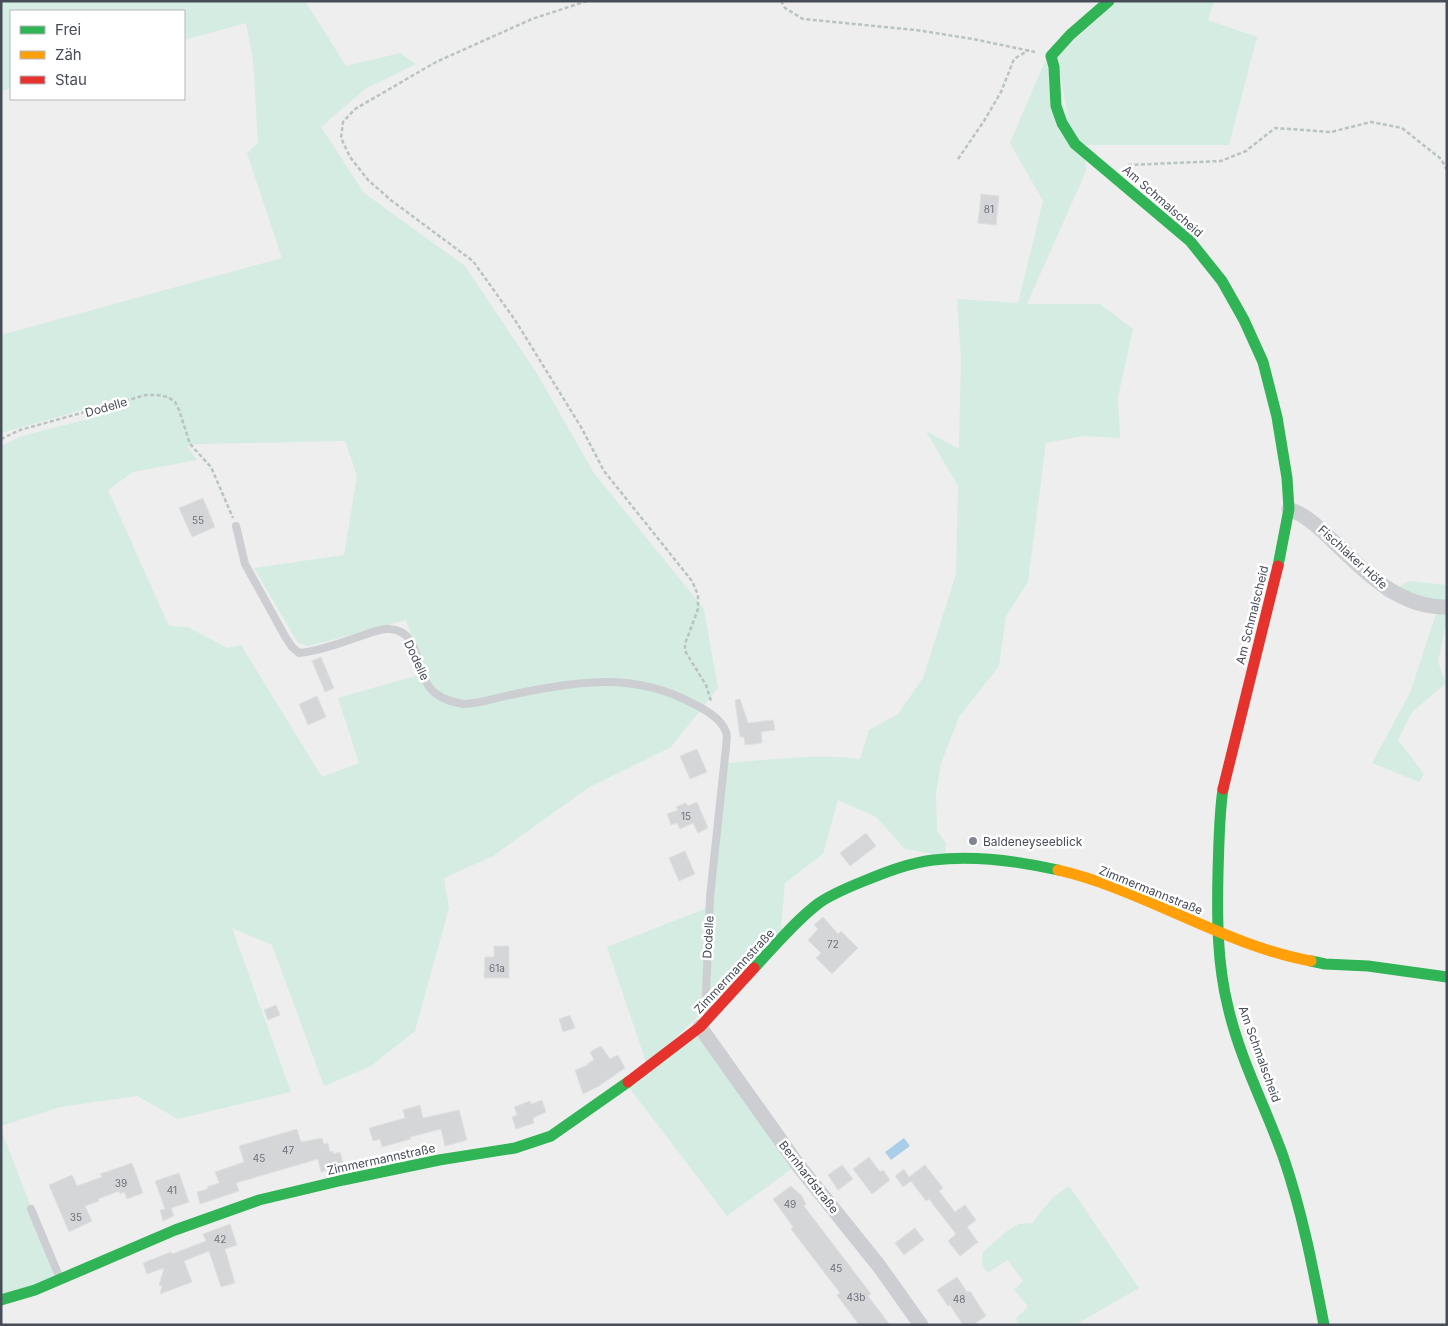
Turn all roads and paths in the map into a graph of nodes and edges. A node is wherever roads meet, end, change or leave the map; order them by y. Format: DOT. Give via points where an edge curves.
graph roads {
  1 [pos="587,1"];
  2 [pos="781,1"];
  3 [pos="1109,1"];
  4 [pos="1029,50"];
  5 [pos="1051,56"];
  6 [pos="958,159"];
  7 [pos="1128,165"];
  8 [pos="1447,170"];
  9 [pos="1,439"];
  10 [pos="1289,509"];
  11 [pos="236,526"];
  12 [pos="1447,607"];
  13 [pos="716,718"];
  14 [pos="1218,932"];
  15 [pos="1447,977"];
  16 [pos="704,1022"];
  17 [pos="31,1209"];
  18 [pos="60,1280"];
  19 [pos="1,1300"];
  20 [pos="921,1325"];
  21 [pos="1324,1325"];
  1 -- 13 [label="path" via="532,19 436,62 354,109 343,122 341,138 350,158 368,180 474,261 515,320 604,471 692,580 698,595 698,609 685,651 706,685"];
  2 -- 4 [label="path" via="785,8 803,19 916,30"];
  3 -- 5 [label="street"];
  4 -- 5 [label="path"];
  4 -- 6 [label="path" via="1014,59 1001,92"];
  5 -- 10 [label="street, Am Schmalscheid" via="1055,66 1055,100 1062,124 1074,144 1190,241 1222,281 1244,320 1263,362 1277,417"];
  7 -- 8 [label="path" via="1221,162 1246,151 1275,128 1330,132 1371,122 1402,128 1441,159"];
  9 -- 11 [label="path, Dodelle" via="20,430 146,396 168,397 179,410 190,444 211,467"];
  10 -- 12 [label="street, Fischlaker Höfe" via="1310,518 1385,588 1421,604"];
  10 -- 14 [label="street, Am Schmalscheid" via="1223,790 1219,824"];
  11 -- 13 [label="lane, Dodelle" via="245,564 286,638 299,653 391,629 405,634 413,644 424,679 434,693 448,701 466,704 548,687 620,681 645,684 686,700"];
  13 -- 16 [label="lane, Dodelle" via="726,732 726,747 710,897"];
  14 -- 15 [label="street, Zimmermannstraße" via="1288,957"];
  14 -- 16 [label="street, Zimmermannstraße" via="1127,892 1048,867 1006,860 934,860 894,869 820,902"];
  14 -- 21 [label="street, Am Schmalscheid" via="1228,1008 1283,1157 1307,1241"];
  16 -- 18 [label="street, Zimmermannstraße" via="641,1073 551,1136 515,1148 391,1170 259,1200 110,1256"];
  16 -- 20 [label="street, Bernhardstraße" via="798,1165 880,1266"];
  17 -- 18 [label="lane"];
  18 -- 19 [label="street, Zimmermannstraße"];
}
